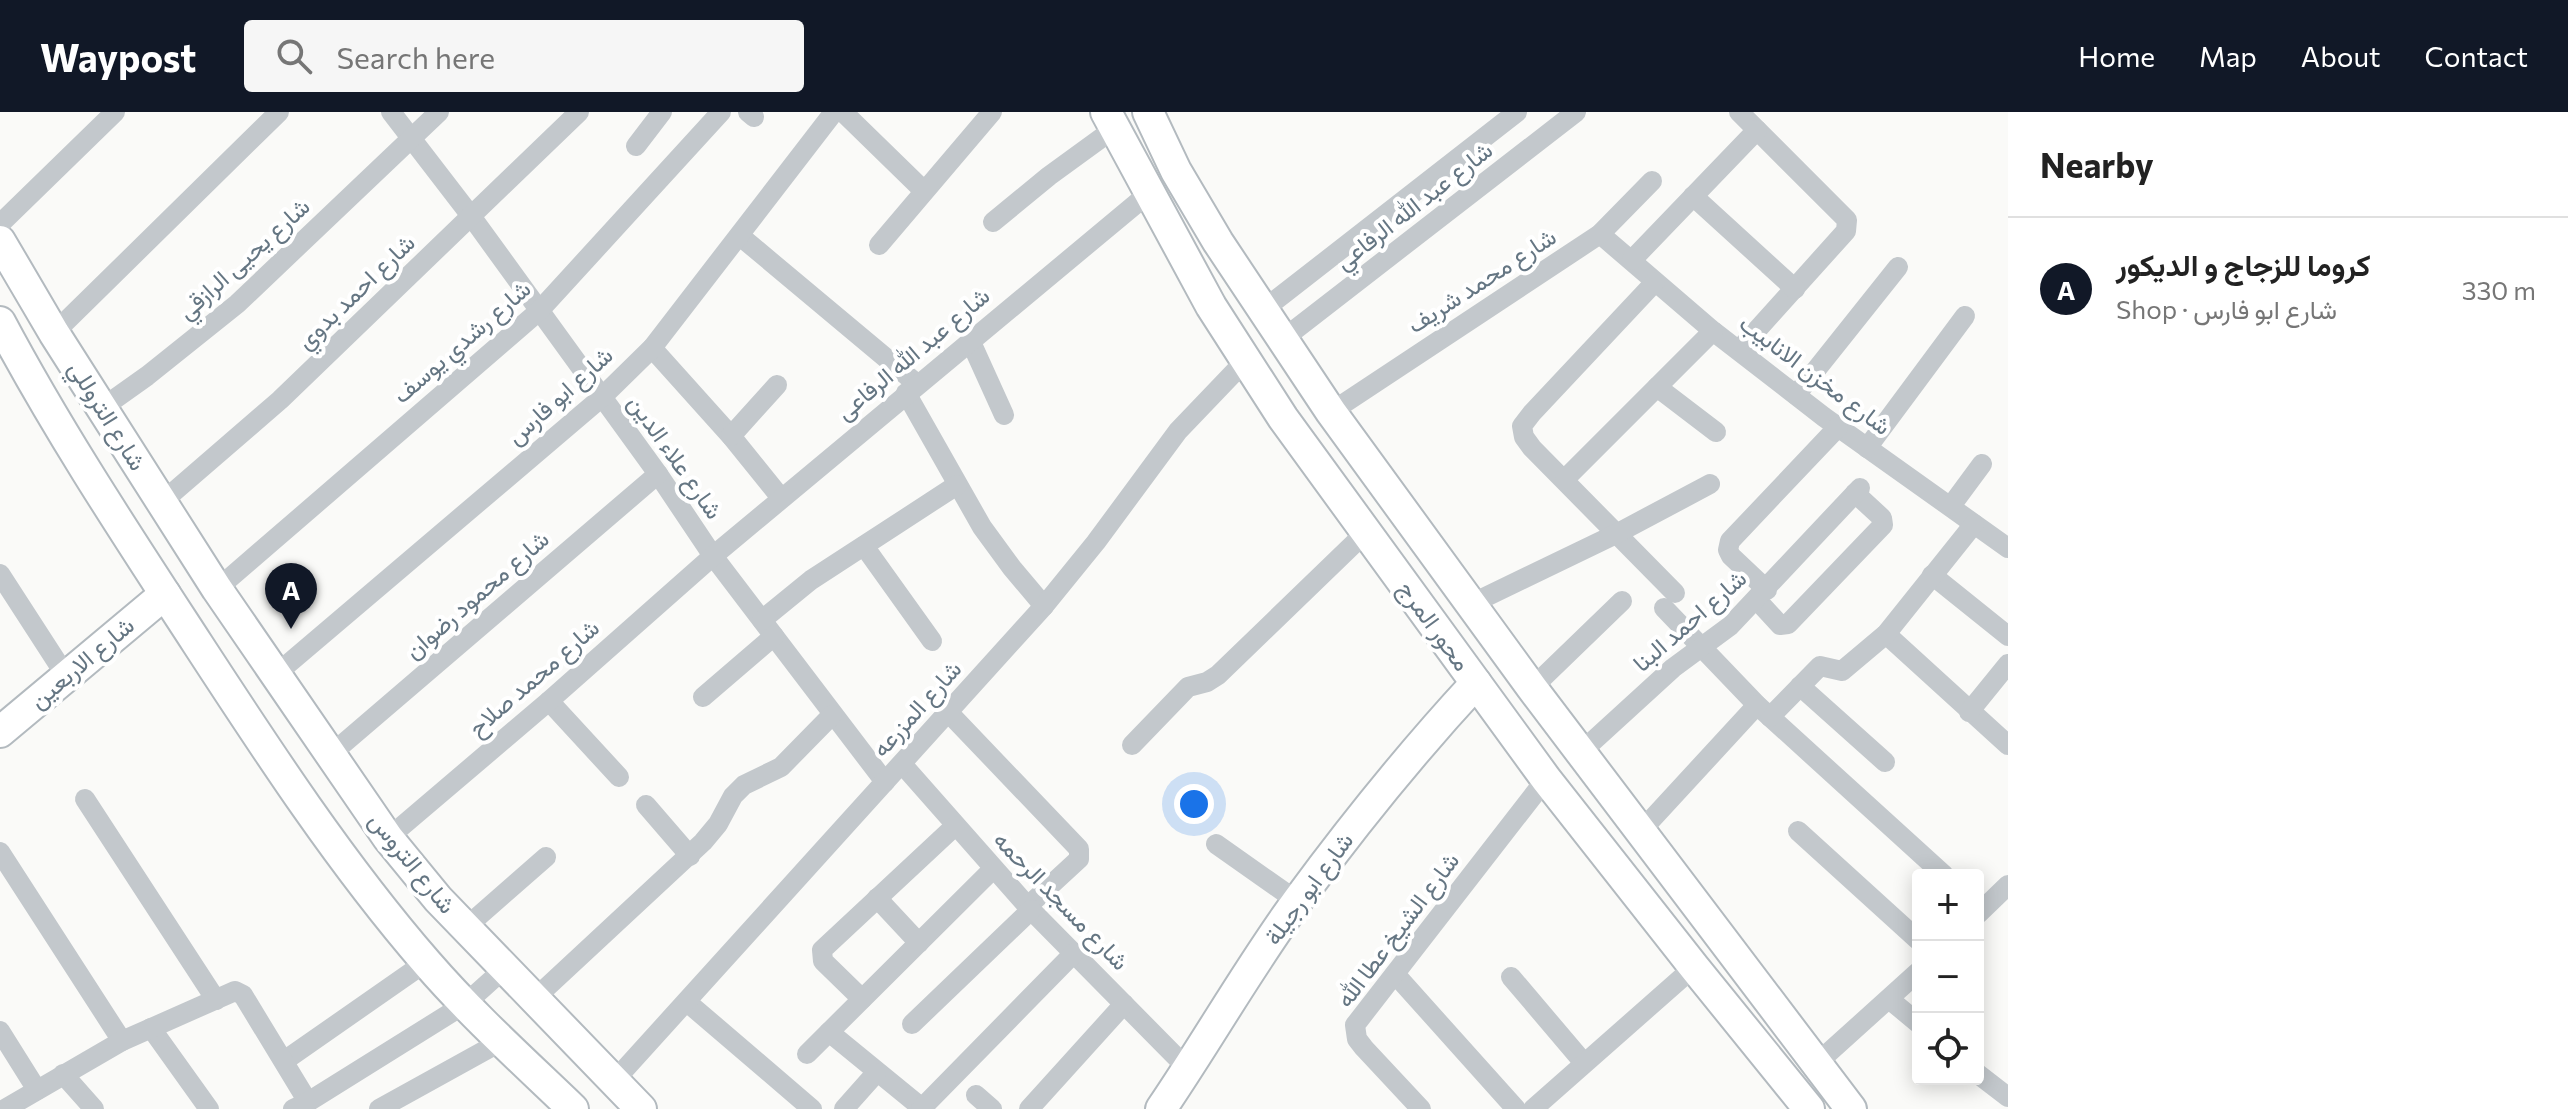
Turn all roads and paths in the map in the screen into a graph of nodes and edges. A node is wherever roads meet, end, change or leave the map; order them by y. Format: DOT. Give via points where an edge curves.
graph roads {
  1 [pos="115,112"];
  2 [pos="279,112"];
  3 [pos="391,112"];
  4 [pos="439,112"];
  5 [pos="579,112"];
  6 [pos="662,112"];
  7 [pos="721,112"];
  8 [pos="834,112"];
  9 [pos="843,112"];
  10 [pos="1148,112"];
  11 [pos="1517,112"];
  12 [pos="1576,112"];
  13 [pos="1739,112"];
  14 [pos="983,115"];
  15 [pos="1111,120"];
  16 [pos="1757,130"];
  17 [pos="411,136"];
  18 [pos="636,146"];
  19 [pos="1652,181"];
  20 [pos="924,191"];
  21 [pos="1149,193"];
  22 [pos="1693,196"];
  23 [pos="471,216"];
  24 [pos="993,222"];
  25 [pos="0,224"];
  26 [pos="1370,227"];
  27 [pos="1600,234"];
  28 [pos="740,236"];
  29 [pos="0,241"];
  30 [pos="879,245"];
  31 [pos="1393,255"];
  32 [pos="1632,260"];
  33 [pos="1898,267"];
  34 [pos="8,274"];
  35 [pos="1655,282"];
  36 [pos="1795,289"];
  37 [pos="1263,310"];
  38 [pos="539,311"];
  39 [pos="1965,316"];
  40 [pos="0,322"];
  41 [pos="1713,331"];
  42 [pos="54,333"];
  43 [pos="1283,339"];
  44 [pos="970,340"];
  45 [pos="652,348"];
  46 [pos="1739,350"];
  47 [pos="1245,361"];
  48 [pos="777,385"];
  49 [pos="1657,387"];
  50 [pos="912,389"];
  51 [pos="1796,395"];
  52 [pos="601,398"];
  53 [pos="102,408"];
  54 [pos="1331,412"];
  55 [pos="1004,415"];
  56 [pos="1838,427"];
  57 [pos="1716,432"];
  58 [pos="731,436"];
  59 [pos="1867,448"];
  60 [pos="1982,464"];
  61 [pos="658,474"];
  62 [pos="1565,479"];
  63 [pos="1710,484"];
  64 [pos="957,485"];
  65 [pos="781,498"];
  66 [pos="162,502"];
  67 [pos="1951,506"];
  68 [pos="1974,524"];
  69 [pos="1365,533"];
  70 [pos="1616,534"];
  71 [pos="864,546"];
  72 [pos="2008,548"];
  73 [pos="713,556"];
  74 [pos="0,574"];
  75 [pos="1932,575"];
  76 [pos="217,589"];
  77 [pos="165,594"];
  78 [pos="1762,595"];
  79 [pos="1622,601"];
  80 [pos="1471,604"];
  81 [pos="1044,606"];
  82 [pos="768,628"];
  83 [pos="1886,634"];
  84 [pos="2008,636"];
  85 [pos="932,641"];
  86 [pos="1700,648"];
  87 [pos="2008,664"];
  88 [pos="275,675"];
  89 [pos="66,676"];
  90 [pos="1476,683"];
  91 [pos="1800,686"];
  92 [pos="1532,688"];
  93 [pos="703,697"];
  94 [pos="549,701"];
  95 [pos="1763,711"];
  96 [pos="1969,712"];
  97 [pos="949,713"];
  98 [pos="832,715"];
  99 [pos="0,732"];
  100 [pos="1132,745"];
  101 [pos="2008,745"];
  102 [pos="1581,752"];
  103 [pos="330,755"];
  104 [pos="1885,762"];
  105 [pos="902,764"];
  106 [pos="619,777"];
  107 [pos="1546,779"];
  108 [pos="885,782"];
  109 [pos="85,799"];
  110 [pos="646,805"];
  111 [pos="955,826"];
  112 [pos="1798,831"];
  113 [pos="1640,832"];
  114 [pos="388,838"];
  115 [pos="1216,844"];
  116 [pos="0,852"];
  117 [pos="690,856"];
  118 [pos="546,857"];
  119 [pos="993,869"];
  120 [pos="1937,869"];
  121 [pos="2008,885"];
  122 [pos="877,898"];
  123 [pos="1297,901"];
  124 [pos="1984,906"];
  125 [pos="1030,908"];
  126 [pos="465,928"];
  127 [pos="1912,935"];
  128 [pos="919,943"];
  129 [pos="1074,953"];
  130 [pos="426,962"];
  131 [pos="1694,967"];
  132 [pos="504,969"];
  133 [pos="1395,974"];
  134 [pos="1511,977"];
  135 [pos="1912,978"];
  136 [pos="223,996"];
  137 [pos="862,999"];
  138 [pos="1889,999"];
  139 [pos="533,1000"];
  140 [pos="687,1002"];
  141 [pos="465,1004"];
  142 [pos="1124,1004"];
  143 [pos="1912,1018"];
  144 [pos="912,1024"];
  145 [pos="151,1028"];
  146 [pos="0,1031"];
  147 [pos="829,1032"];
  148 [pos="122,1041"];
  149 [pos="502,1041"];
  150 [pos="807,1054"];
  151 [pos="284,1061"];
  152 [pos="1584,1063"];
  153 [pos="1816,1064"];
  154 [pos="1188,1069"];
  155 [pos="876,1073"];
  156 [pos="63,1074"];
  157 [pos="1984,1079"];
  158 [pos="614,1081"];
  159 [pos="37,1090"];
  160 [pos="976,1095"];
  161 [pos="2008,1097"];
  162 [pos="300,1106"];
  163 [pos="922,1108"];
  164 [pos="5,1109"];
  165 [pos="94,1109"];
  166 [pos="209,1109"];
  167 [pos="379,1109"];
  168 [pos="573,1109"];
  169 [pos="641,1109"];
  170 [pos="812,1109"];
  171 [pos="844,1109"];
  172 [pos="992,1109"];
  173 [pos="1029,1109"];
  174 [pos="1161,1109"];
  175 [pos="1421,1109"];
  176 [pos="1516,1109"];
  177 [pos="1533,1109"];
  178 [pos="1809,1109"];
  179 [pos="1851,1109"];
  1 -- 25 [label="street"];
  2 -- 42 [label="street"];
  3 -- 17 [label="street, شارع علاء الدين"];
  4 -- 17 [label="street, شارع يحيى الرازقي"];
  5 -- 23 [label="street, شارع احمد بدوي"];
  6 -- 18 [label="street"];
  7 -- 38 [label="street, شارع رشدي يوسف"];
  8 -- 28 [label="street, شارع ابو فارس"];
  9 -- 20 [label="street"];
  10 -- 37 [label="street, محور المرج" via="1196,207"];
  11 -- 26 [label="street, شارع عبد الله الرفاعي"];
  12 -- 31 [label="street, شارع عبد الله الرفاعي"];
  13 -- 16 [label="street"];
  14 -- 20 [label="street"];
  15 -- 21 [label="street, محور المرج"];
  15 -- 24 [label="street"];
  16 -- 22 [label="street"];
  16 -- 36 [label="street" via="1849,225"];
  17 -- 23 [label="street, شارع علاء الدين"];
  17 -- 53 [label="street, شارع يحيى الرازقي" via="237,304"];
  19 -- 27 [label="street, شارع محمد شريف"];
  20 -- 30 [label="street"];
  21 -- 44 [label="street, شارع عبد الله الرفاعى"];
  21 -- 47 [label="street, محور المرج"];
  22 -- 32 [label="street"];
  22 -- 36 [label="street"];
  23 -- 38 [label="street, شارع علاء الدين"];
  23 -- 66 [label="street, شارع احمد بدوي" via="280,400"];
  26 -- 31 [label="street"];
  26 -- 37 [label="street, شارع عبد الله الرفاعي"];
  27 -- 32 [label="street, شارع مخزن الانابيب"];
  27 -- 54 [label="street, شارع محمد شريف"];
  28 -- 45 [label="street, شارع ابو فارس"];
  28 -- 50 [label="street"];
  29 -- 34 [label="street, شارع التروللي"];
  31 -- 43 [label="street, شارع عبد الله الرفاعي"];
  32 -- 35 [label="street, شارع مخزن الانابيب"];
  33 -- 51 [label="street"];
  34 -- 42 [label="street, شارع التروللي"];
  35 -- 41 [label="street, شارع مخزن الانابيب"];
  35 -- 62 [label="street" via="1522,426 1532,448"];
  36 -- 46 [label="street"];
  37 -- 43 [label="street, محور المرج"];
  38 -- 52 [label="street, شارع علاء الدين"];
  38 -- 76 [label="street, شارع رشدي يوسف"];
  39 -- 59 [label="street"];
  40 -- 77 [label="street, شارع التروللي"];
  41 -- 46 [label="street, شارع مخزن الانابيب"];
  41 -- 49 [label="street"];
  42 -- 53 [label="street, شارع التروللي"];
  43 -- 54 [label="street, محور المرج"];
  44 -- 50 [label="street, شارع عبد الله الرفاعى"];
  44 -- 55 [label="street"];
  45 -- 52 [label="street, شارع ابو فارس"];
  45 -- 58 [label="street"];
  46 -- 51 [label="street, شارع مخزن الانابيب"];
  47 -- 69 [label="street, محور المرج"];
  47 -- 81 [label="street, شارع المزرعه" via="1178,431"];
  48 -- 58 [label="street"];
  49 -- 57 [label="street"];
  49 -- 62 [label="street"];
  50 -- 64 [label="street"];
  50 -- 65 [label="street, شارع عبد الله الرفاعى"];
  51 -- 56 [label="street, شارع مخزن الانابيب"];
  52 -- 61 [label="street, شارع علاء الدين"];
  52 -- 88 [label="street, شارع ابو فارس"];
  53 -- 66 [label="street, شارع التروللي"];
  54 -- 80 [label="street, محور المرج"];
  56 -- 59 [label="street, شارع مخزن الانابيب"];
  56 -- 78 [label="street" via="1730,541 1731,556"];
  58 -- 65 [label="street"];
  59 -- 67 [label="street, شارع مخزن الانابيب"];
  60 -- 67 [label="street"];
  61 -- 73 [label="street, شارع علاء الدين"];
  61 -- 103 [label="street, شارع محمود رضوان"];
  62 -- 70 [label="street"];
  63 -- 70 [label="street"];
  64 -- 71 [label="street"];
  64 -- 81 [label="street" via="1004,558"];
  65 -- 73 [label="street, شارع عبد الله الرفاعى"];
  66 -- 76 [label="street, شارع التروللي"];
  67 -- 68 [label="street, شارع مخزن الانابيب"];
  68 -- 72 [label="street, شارع مخزن الانابيب"];
  68 -- 75 [label="street"];
  69 -- 90 [label="street, محور المرج"];
  69 -- 100 [label="street" via="1218,675 1188,687"];
  70 -- 80 [label="street"];
  70 -- 86 [label="street"];
  71 -- 82 [label="street" via="811,580"];
  71 -- 85 [label="street"];
  73 -- 82 [label="street, شارع علاء الدين"];
  73 -- 94 [label="street, شارع محمد صلاح"];
  74 -- 89 [label="street"];
  75 -- 83 [label="street"];
  75 -- 84 [label="street"];
  76 -- 88 [label="street, شارع التروس"];
  77 -- 89 [label="street, شارع الاربعين"];
  77 -- 130 [label="street, شارع التروس" via="296,791"];
  78 -- 78 [label="street, شارع احمد البنا" via="1857,491 1882,518 1883,525 1785,626"];
  78 -- 86 [label="street, شارع احمد البنا"];
  79 -- 92 [label="street"];
  80 -- 92 [label="street, محور المرج"];
  81 -- 97 [label="street, شارع المزرعه"];
  82 -- 93 [label="street"];
  82 -- 98 [label="street, شارع علاء الدين"];
  83 -- 91 [label="street" via="1844,670 1820,666"];
  83 -- 96 [label="street"];
  86 -- 95 [label="street"];
  86 -- 102 [label="street, شارع احمد البنا"];
  87 -- 96 [label="street"];
  88 -- 103 [label="street, شارع التروس"];
  89 -- 99 [label="street, شارع الاربعين"];
  90 -- 107 [label="street, محور المرج"];
  90 -- 123 [label="street, شارع ابو رجيلة" via="1417,746"];
  91 -- 95 [label="street"];
  91 -- 104 [label="street"];
  92 -- 102 [label="street, محور المرج"];
  94 -- 106 [label="street"];
  94 -- 114 [label="street, شارع محمد صلاح"];
  95 -- 113 [label="street"];
  95 -- 120 [label="street"];
  96 -- 101 [label="street"];
  97 -- 105 [label="street, شارع المزرعه"];
  97 -- 125 [label="street" via="1079,849 1079,859"];
  98 -- 108 [label="street, شارع علاء الدين"];
  98 -- 117 [label="street" via="781,767 744,785"];
  102 -- 113 [label="street, محور المرج"];
  103 -- 114 [label="street, شارع التروس"];
  105 -- 108 [label="street, شارع المزرعه"];
  105 -- 111 [label="street, شارع مسجد الرحمه"];
  107 -- 131 [label="street, محور المرج"];
  107 -- 133 [label="street, شارع الشيخ عطا الله"];
  108 -- 140 [label="street, شارع المزرعه"];
  109 -- 136 [label="street"];
  110 -- 117 [label="street"];
  111 -- 119 [label="street, شارع مسجد الرحمه"];
  111 -- 122 [label="street"];
  112 -- 127 [label="street"];
  113 -- 153 [label="street, محور المرج"];
  114 -- 126 [label="street, شارع التروس"];
  115 -- 123 [label="street"];
  116 -- 148 [label="street"];
  117 -- 139 [label="street"];
  118 -- 126 [label="street"];
  119 -- 125 [label="street, شارع مسجد الرحمه"];
  119 -- 128 [label="street"];
  121 -- 124 [label="street"];
  122 -- 128 [label="street"];
  122 -- 137 [label="street" via="821,954"];
  123 -- 154 [label="street, شارع ابو رجيلة"];
  125 -- 129 [label="street, شارع مسجد الرحمه"];
  125 -- 144 [label="street"];
  126 -- 132 [label="street, شارع التروس"];
  128 -- 137 [label="street"];
  129 -- 142 [label="street, شارع مسجد الرحمه"];
  129 -- 163 [label="street"];
  130 -- 141 [label="street, شارع التروس"];
  130 -- 151 [label="street"];
  131 -- 152 [label="street"];
  131 -- 178 [label="street, محور المرج"];
  132 -- 139 [label="street, شارع التروس"];
  132 -- 141 [label="street"];
  133 -- 175 [label="street, شارع الشيخ عطا الله" via="1362,1014 1355,1031 1364,1048"];
  133 -- 176 [label="street"];
  134 -- 152 [label="street"];
  135 -- 138 [label="street"];
  136 -- 145 [label="street"];
  136 -- 151 [label="street" via="243,995"];
  137 -- 147 [label="street"];
  138 -- 143 [label="street"];
  138 -- 153 [label="street"];
  139 -- 158 [label="street, شارع التروس"];
  140 -- 158 [label="street, شارع المزرعه"];
  140 -- 170 [label="street"];
  141 -- 149 [label="street, شارع التروس"];
  141 -- 162 [label="street"];
  142 -- 154 [label="street, شارع مسجد الرحمه"];
  142 -- 173 [label="street"];
  145 -- 148 [label="street"];
  145 -- 166 [label="street"];
  146 -- 159 [label="street"];
  147 -- 150 [label="street"];
  147 -- 155 [label="street"];
  148 -- 156 [label="street"];
  149 -- 167 [label="street"];
  149 -- 168 [label="street, شارع التروس"];
  151 -- 162 [label="street"];
  152 -- 177 [label="street"];
  153 -- 179 [label="street, محور المرج"];
  154 -- 174 [label="street, شارع ابو رجيلة"];
  155 -- 163 [label="street"];
  155 -- 171 [label="street"];
  156 -- 159 [label="street"];
  156 -- 165 [label="street"];
  157 -- 161 [label="street"];
  158 -- 169 [label="street, شارع التروس"];
  159 -- 164 [label="street"];
  160 -- 172 [label="street"];
}
